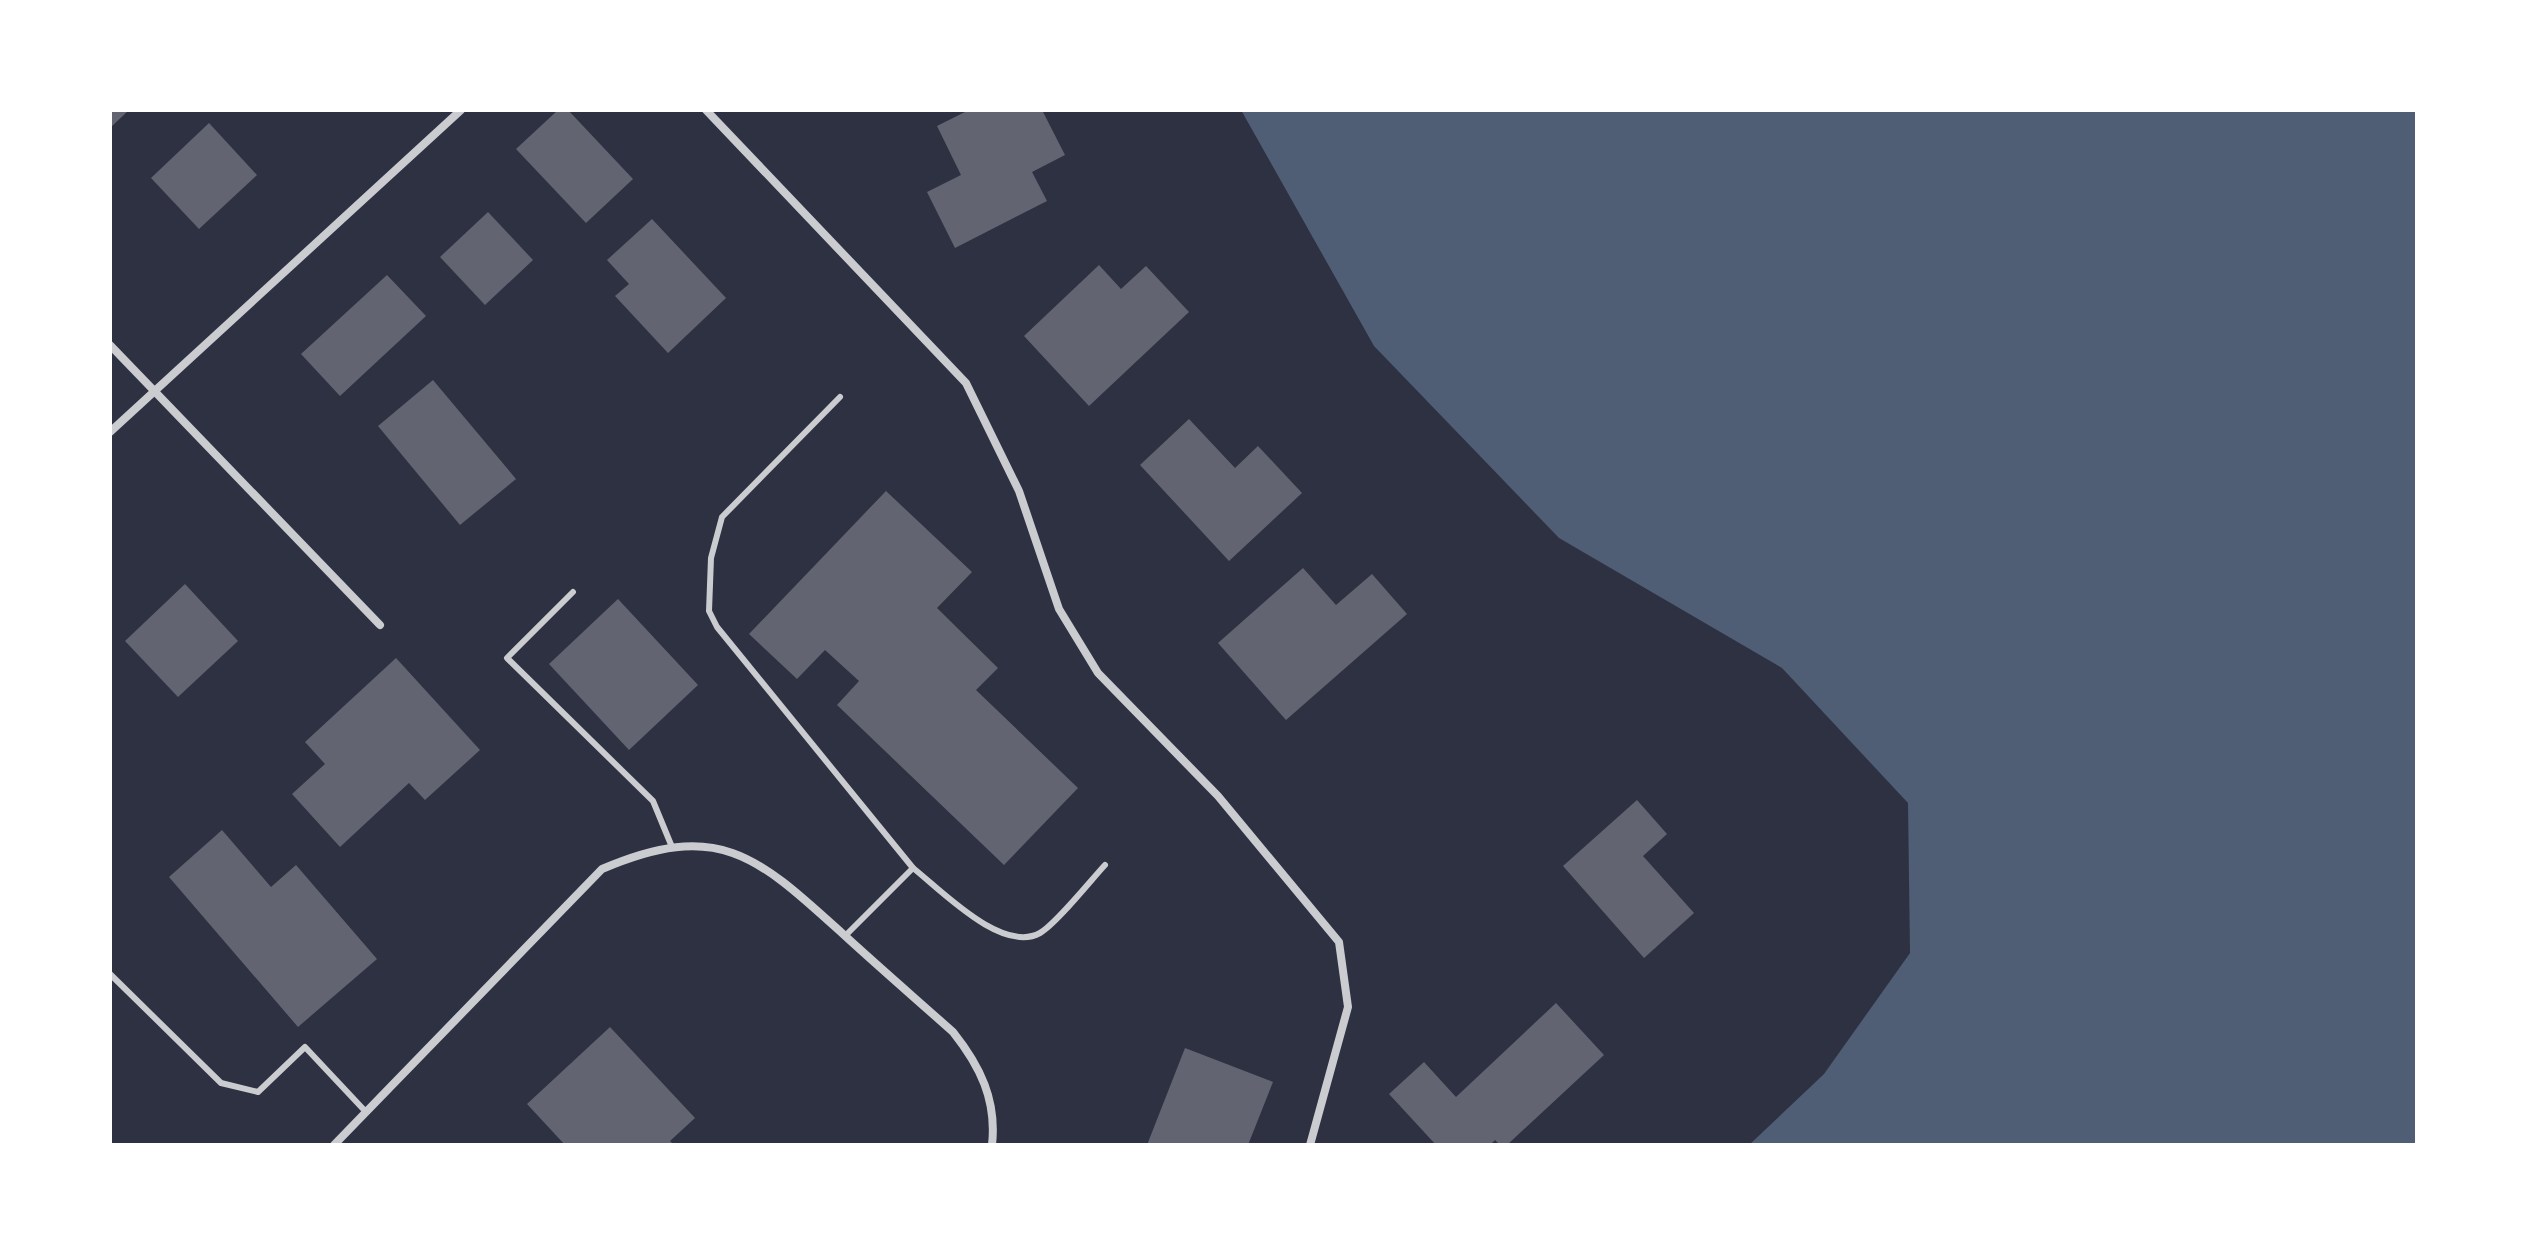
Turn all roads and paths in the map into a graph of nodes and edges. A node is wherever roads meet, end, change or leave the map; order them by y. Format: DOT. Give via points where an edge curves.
graph roads {
  1 [pos="461,110"];
  2 [pos="706,110"];
  3 [pos="110,345"];
  4 [pos="154,390"];
  5 [pos="840,397"];
  6 [pos="110,432"];
  7 [pos="573,592"];
  8 [pos="380,625"];
  9 [pos="672,847"];
  10 [pos="1105,865"];
  11 [pos="913,868"];
  12 [pos="845,936"];
  13 [pos="110,974"];
  14 [pos="366,1112"];
  15 [pos="334,1145"];
  16 [pos="992,1145"];
  17 [pos="1310,1145"];
  1 -- 4 [label="street"];
  2 -- 17 [label="street" via="966,383 1019,491 1059,609 1098,673 1218,796 1339,942 1348,1007"];
  3 -- 4 [label="street"];
  4 -- 6 [label="street"];
  4 -- 8 [label="street"];
  5 -- 11 [label="lane" via="722,517 711,558 709,611 786,716"];
  7 -- 9 [label="lane" via="507,658 653,801"];
  9 -- 12 [label="street" via="692,844 741,853 780,876"];
  9 -- 14 [label="street" via="642,852 602,869"];
  10 -- 11 [label="lane" via="1040,933 1013,938 984,924"];
  11 -- 12 [label="lane"];
  12 -- 16 [label="street" via="953,1032 973,1057 987,1085"];
  13 -- 14 [label="lane" via="221,1083 258,1092 305,1047"];
  14 -- 15 [label="street"];
}
